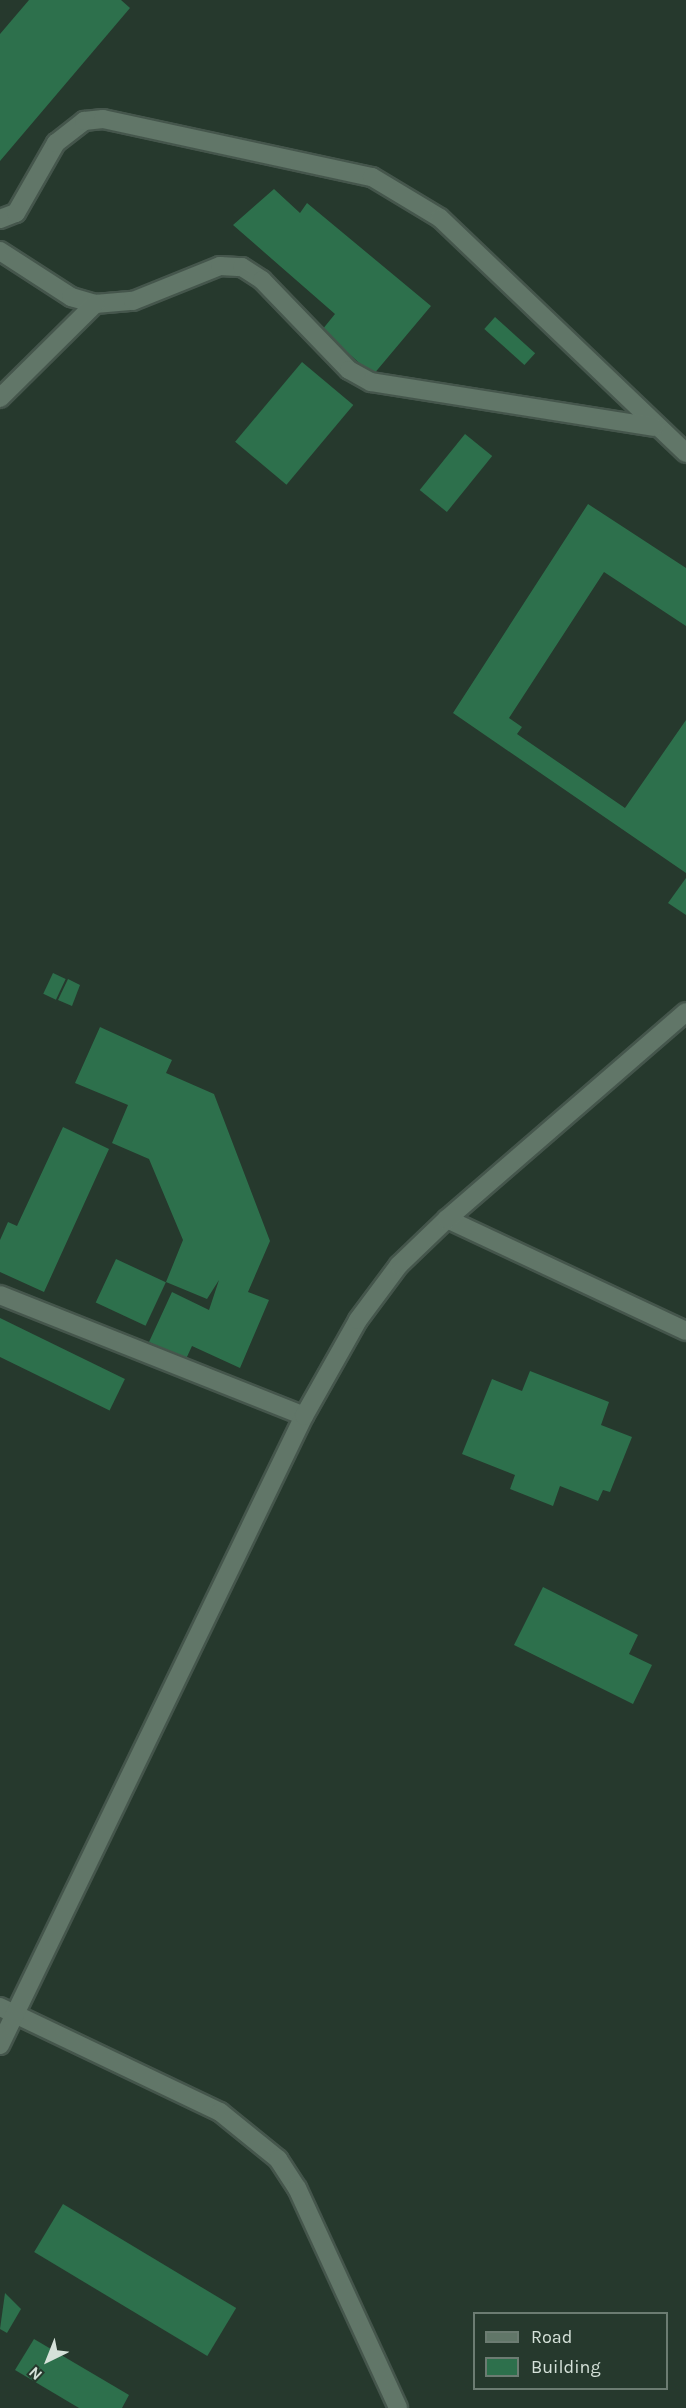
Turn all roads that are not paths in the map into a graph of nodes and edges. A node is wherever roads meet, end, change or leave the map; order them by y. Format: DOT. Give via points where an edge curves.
graph roads {
  1 [pos="0,219"];
  2 [pos="0,251"];
  3 [pos="96,304"];
  4 [pos="0,398"];
  5 [pos="654,427"];
  6 [pos="686,453"];
  7 [pos="686,1011"];
  8 [pos="447,1219"];
  9 [pos="0,1295"];
  10 [pos="686,1330"];
  11 [pos="304,1416"];
  12 [pos="7,2011"];
  13 [pos="0,2044"];
  14 [pos="398,2408"];
  1 -- 5 [label="street" via="16,213 56,143 84,121 103,119 372,177 440,218"];
  2 -- 3 [label="street" via="71,297"];
  3 -- 4 [label="street"];
  3 -- 5 [label="street" via="133,301 220,266 242,267 262,280 349,370 372,382"];
  5 -- 6 [label="street"];
  7 -- 8 [label="street"];
  8 -- 10 [label="street"];
  8 -- 11 [label="street" via="399,1265 358,1320"];
  9 -- 11 [label="street"];
  11 -- 12 [label="street"];
  12 -- 13 [label="street"];
  12 -- 14 [label="street" via="220,2112 278,2159 297,2188"];
}
